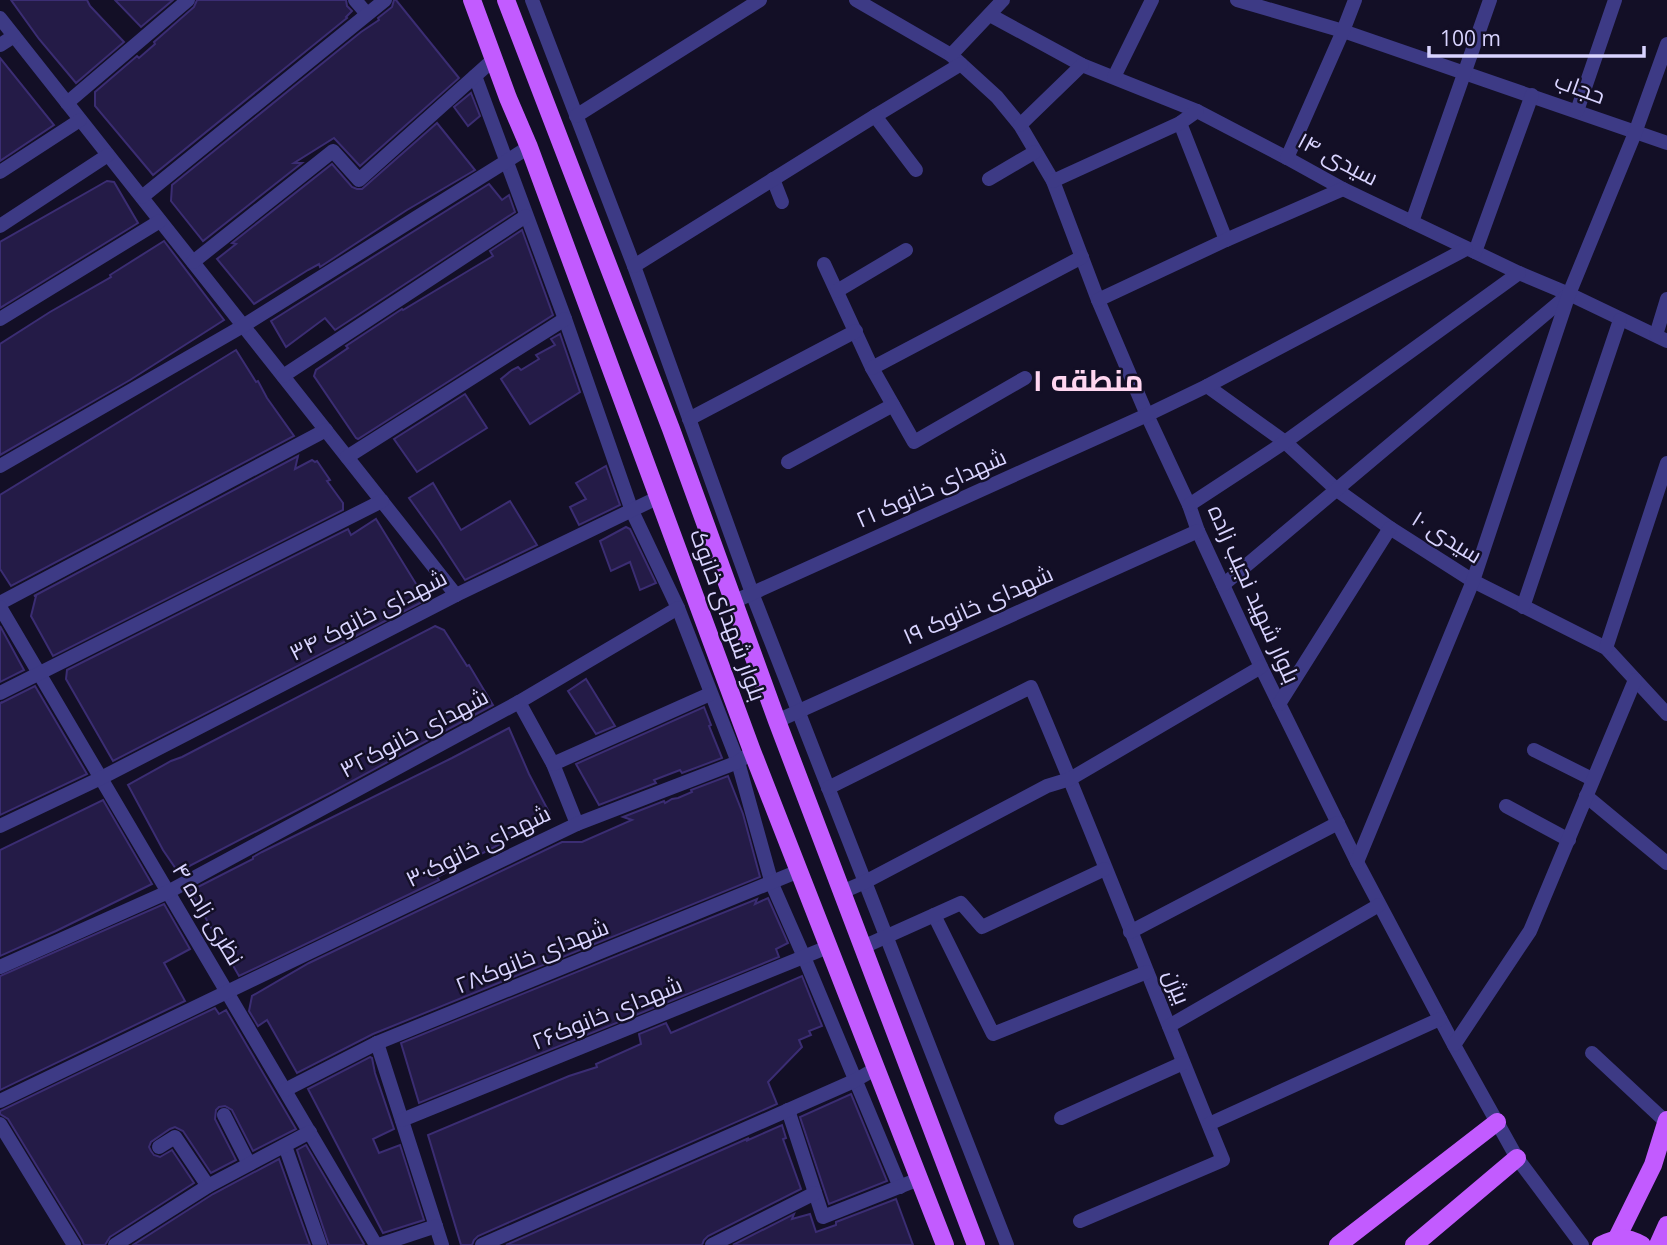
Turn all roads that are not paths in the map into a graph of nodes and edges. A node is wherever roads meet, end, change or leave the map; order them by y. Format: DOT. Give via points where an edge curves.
graph roads {
  1 [pos="188,0"];
  2 [pos="355,0"];
  3 [pos="385,0"];
  4 [pos="472,0"];
  5 [pos="506,0"];
  6 [pos="532,0"];
  7 [pos="760,0"];
  8 [pos="856,0"];
  9 [pos="1003,0"];
  10 [pos="1153,0"];
  11 [pos="1237,0"];
  12 [pos="1355,0"];
  13 [pos="1490,0"];
  14 [pos="1615,0"];
  15 [pos="367,14"];
  16 [pos="990,15"];
  17 [pos="0,18"];
  18 [pos="1343,31"];
  19 [pos="14,36"];
  20 [pos="1667,44"];
  21 [pos="0,45"];
  22 [pos="494,59"];
  23 [pos="956,59"];
  24 [pos="1082,65"];
  25 [pos="1465,72"];
  26 [pos="475,76"];
  27 [pos="1114,77"];
  28 [pos="1532,95"];
  29 [pos="67,103"];
  30 [pos="1197,111"];
  31 [pos="1577,111"];
  32 [pos="576,116"];
  33 [pos="875,116"];
  34 [pos="80,120"];
  35 [pos="1180,123"];
  36 [pos="1020,125"];
  37 [pos="1635,133"];
  38 [pos="1667,143"];
  39 [pos="529,147"];
  40 [pos="1035,152"];
  41 [pos="108,155"];
  42 [pos="1287,158"];
  43 [pos="506,161"];
  44 [pos="596,167"];
  45 [pos="916,170"];
  46 [pos="0,172"];
  47 [pos="574,174"];
  48 [pos="774,179"];
  49 [pos="989,179"];
  50 [pos="1053,181"];
  51 [pos="1343,189"];
  52 [pos="142,197"];
  53 [pos="782,202"];
  54 [pos="526,216"];
  55 [pos="160,221"];
  56 [pos="1412,222"];
  57 [pos="0,226"];
  58 [pos="1226,240"];
  59 [pos="906,250"];
  60 [pos="1471,250"];
  61 [pos="1082,257"];
  62 [pos="193,262"];
  63 [pos="824,264"];
  64 [pos="634,266"];
  65 [pos="1518,273"];
  66 [pos="836,291"];
  67 [pos="1569,295"];
  68 [pos="1667,299"];
  69 [pos="1098,300"];
  70 [pos="0,319"];
  71 [pos="565,319"];
  72 [pos="1620,320"];
  73 [pos="243,326"];
  74 [pos="856,331"];
  75 [pos="1661,338"];
  76 [pos="661,341"];
  77 [pos="640,348"];
  78 [pos="872,368"];
  79 [pos="283,376"];
  80 [pos="1025,378"];
  81 [pos="1207,386"];
  82 [pos="893,405"];
  83 [pos="1147,415"];
  84 [pos="689,419"];
  85 [pos="326,430"];
  86 [pos="1285,442"];
  87 [pos="347,457"];
  88 [pos="788,462"];
  89 [pos="1667,463"];
  90 [pos="0,466"];
  91 [pos="1337,490"];
  92 [pos="659,497"];
  93 [pos="382,501"];
  94 [pos="1189,505"];
  95 [pos="632,510"];
  96 [pos="724,516"];
  97 [pos="705,524"];
  98 [pos="1390,528"];
  99 [pos="1198,531"];
  100 [pos="1472,581"];
  101 [pos="1223,585"];
  102 [pos="752,593"];
  103 [pos="456,595"];
  104 [pos="733,602"];
  105 [pos="0,605"];
  106 [pos="1523,607"];
  107 [pos="678,608"];
  108 [pos="1606,648"];
  109 [pos="1261,667"];
  110 [pos="39,673"];
  111 [pos="1635,680"];
  112 [pos="0,693"];
  113 [pos="710,694"];
  114 [pos="519,702"];
  115 [pos="1279,704"];
  116 [pos="799,711"];
  117 [pos="1667,714"];
  118 [pos="777,721"];
  119 [pos="1534,750"];
  120 [pos="745,757"];
  121 [pos="554,764"];
  122 [pos="101,778"];
  123 [pos="1070,779"];
  124 [pos="1592,779"];
  125 [pos="828,788"];
  126 [pos="1586,796"];
  127 [pos="1506,806"];
  128 [pos="1338,823"];
  129 [pos="577,824"];
  130 [pos="0,826"];
  131 [pos="1569,840"];
  132 [pos="1357,862"];
  133 [pos="1667,863"];
  134 [pos="1105,869"];
  135 [pos="799,872"];
  136 [pos="865,882"];
  137 [pos="772,884"];
  138 [pos="168,892"];
  139 [pos="842,892"];
  140 [pos="1379,905"];
  141 [pos="934,915"];
  142 [pos="1130,932"];
  143 [pos="887,936"];
  144 [pos="828,947"];
  145 [pos="863,947"];
  146 [pos="804,957"];
  147 [pos="0,967"];
  148 [pos="1147,972"];
  149 [pos="227,992"];
  150 [pos="1440,1019"];
  151 [pos="1168,1026"];
  152 [pos="377,1042"];
  153 [pos="1454,1045"];
  154 [pos="1592,1053"];
  155 [pos="1183,1063"];
  156 [pos="877,1068"];
  157 [pos="854,1081"];
  158 [pos="285,1090"];
  159 [pos="0,1101"];
  160 [pos="788,1110"];
  161 [pos="223,1115"];
  162 [pos="1061,1118"];
  163 [pos="402,1120"];
  164 [pos="1667,1121"];
  165 [pos="1497,1122"];
  166 [pos="0,1124"];
  167 [pos="1209,1124"];
  168 [pos="310,1132"];
  169 [pos="285,1146"];
  170 [pos="159,1147"];
  171 [pos="1517,1158"];
  172 [pos="249,1164"];
  173 [pos="919,1179"];
  174 [pos="208,1186"];
  175 [pos="900,1187"];
  176 [pos="815,1193"];
  177 [pos="1080,1221"];
  178 [pos="1667,1225"];
  179 [pos="436,1226"];
  180 [pos="1609,1242"];
  181 [pos="1579,1244"];
  182 [pos="74,1245"];
  183 [pos="115,1245"];
  184 [pos="320,1245"];
  185 [pos="378,1245"];
  186 [pos="442,1245"];
  187 [pos="482,1245"];
  188 [pos="712,1245"];
  189 [pos="945,1245"];
  190 [pos="976,1245"];
  191 [pos="1007,1245"];
  192 [pos="1338,1245"];
  193 [pos="1414,1245"];
  194 [pos="1642,1245"];
  195 [pos="1658,1245"];
  1 -- 29 [label="street"];
  2 -- 15 [label="street"];
  3 -- 15 [label="street"];
  4 -- 22 [label="main road, بلوار شهدای خانوک"];
  5 -- 47 [label="main road, بلوار شهدای خانوک"];
  6 -- 32 [label="street"];
  7 -- 32 [label="street"];
  8 -- 23 [label="street, بلوار شهید نجیب زاده"];
  9 -- 16 [label="street"];
  10 -- 27 [label="street"];
  11 -- 18 [label="street, حجاب"];
  12 -- 18 [label="street"];
  13 -- 25 [label="street"];
  14 -- 31 [label="street"];
  15 -- 52 [label="street"];
  16 -- 23 [label="street"];
  16 -- 24 [label="street, سیدی ۱۴"];
  17 -- 19 [label="street"];
  18 -- 25 [label="street, حجاب"];
  18 -- 42 [label="street"];
  19 -- 21 [label="street"];
  19 -- 29 [label="street"];
  20 -- 37 [label="street"];
  22 -- 26 [label="street"];
  22 -- 39 [label="main road, بلوار شهدای خانوک"];
  23 -- 33 [label="street"];
  23 -- 36 [label="street, بلوار شهید نجیب زاده" via="998,97"];
  24 -- 27 [label="street, سیدی ۱۴"];
  24 -- 36 [label="street"];
  25 -- 28 [label="street, حجاب"];
  25 -- 56 [label="street"];
  26 -- 43 [label="street"];
  26 -- 62 [label="street" via="359,180 333,151"];
  27 -- 30 [label="street, سیدی ۱۴"];
  28 -- 31 [label="street, حجاب"];
  28 -- 60 [label="street"];
  29 -- 34 [label="street"];
  30 -- 35 [label="street"];
  30 -- 42 [label="street, سیدی ۱۴"];
  31 -- 37 [label="street, حجاب"];
  32 -- 44 [label="street"];
  33 -- 45 [label="street"];
  33 -- 48 [label="street"];
  34 -- 41 [label="street"];
  34 -- 46 [label="street"];
  35 -- 50 [label="street"];
  35 -- 58 [label="street"];
  36 -- 40 [label="street, بلوار شهید نجیب زاده"];
  37 -- 38 [label="street, حجاب"];
  37 -- 67 [label="street"];
  39 -- 43 [label="street"];
  39 -- 92 [label="main road, بلوار شهدای خانوک"];
  40 -- 49 [label="street"];
  40 -- 50 [label="street, بلوار شهید نجیب زاده"];
  41 -- 52 [label="street"];
  41 -- 57 [label="street"];
  42 -- 51 [label="street, سیدی ۱۴"];
  43 -- 54 [label="street"];
  43 -- 73 [label="street"];
  44 -- 47 [label="street"];
  44 -- 64 [label="street"];
  47 -- 77 [label="main road, بلوار شهدای خانوک"];
  48 -- 53 [label="street"];
  48 -- 64 [label="street"];
  50 -- 61 [label="street, بلوار شهید نجیب زاده"];
  51 -- 56 [label="street, سیدی ۱۴"];
  51 -- 58 [label="street"];
  52 -- 55 [label="street"];
  54 -- 71 [label="street"];
  54 -- 79 [label="street"];
  55 -- 62 [label="street"];
  55 -- 70 [label="street"];
  56 -- 60 [label="street, سیدی ۱۴"];
  58 -- 69 [label="street"];
  59 -- 66 [label="street"];
  60 -- 65 [label="street, سیدی ۱۴"];
  60 -- 81 [label="street, شهدای خانوک ۲۱"];
  61 -- 69 [label="street, بلوار شهید نجیب زاده"];
  61 -- 78 [label="street"];
  62 -- 73 [label="street"];
  63 -- 66 [label="street"];
  64 -- 76 [label="street"];
  65 -- 67 [label="street, سیدی ۱۴"];
  65 -- 86 [label="street"];
  66 -- 74 [label="street"];
  67 -- 72 [label="street, سیدی ۱۴"];
  67 -- 91 [label="street"];
  67 -- 100 [label="street"];
  68 -- 75 [label="street"];
  69 -- 83 [label="street, بلوار شهید نجیب زاده"];
  71 -- 87 [label="street"];
  71 -- 95 [label="street"];
  72 -- 75 [label="street, سیدی ۱۴"];
  72 -- 106 [label="street"];
  73 -- 79 [label="street"];
  73 -- 90 [label="street"];
  74 -- 78 [label="street"];
  74 -- 84 [label="street"];
  76 -- 77 [label="street"];
  76 -- 84 [label="street"];
  77 -- 97 [label="main road, بلوار شهدای خانوک"];
  78 -- 82 [label="street"];
  79 -- 85 [label="street"];
  80 -- 82 [label="street" via="914,442"];
  81 -- 83 [label="street, شهدای خانوک ۲۱"];
  81 -- 86 [label="street, سیدی ۱۰"];
  82 -- 88 [label="street"];
  83 -- 94 [label="street, بلوار شهید نجیب زاده"];
  83 -- 102 [label="street, شهدای خانوک ۲۱"];
  84 -- 96 [label="street"];
  85 -- 87 [label="street"];
  85 -- 105 [label="street"];
  86 -- 91 [label="street, سیدی ۱۰"];
  86 -- 94 [label="street"];
  87 -- 93 [label="street"];
  89 -- 108 [label="street"];
  91 -- 98 [label="street, سیدی ۱۰"];
  91 -- 101 [label="street"];
  92 -- 95 [label="street, ۳۴ شهدای خانوک"];
  92 -- 120 [label="main road, بلوار شهدای خانوک"];
  93 -- 103 [label="street"];
  93 -- 110 [label="street"];
  94 -- 99 [label="street, بلوار شهید نجیب زاده"];
  95 -- 103 [label="street, ۳۴ شهدای خانوک"];
  95 -- 107 [label="street"];
  96 -- 97 [label="street"];
  96 -- 102 [label="street"];
  97 -- 104 [label="main road, بلوار شهدای خانوک"];
  98 -- 100 [label="street, سیدی ۱۰"];
  98 -- 115 [label="street"];
  99 -- 101 [label="street, بلوار شهید نجیب زاده"];
  99 -- 116 [label="street, شهدای خانوک ۱۹"];
  100 -- 106 [label="street, سیدی ۱۰"];
  100 -- 132 [label="street"];
  101 -- 109 [label="street, بلوار شهید نجیب زاده"];
  102 -- 104 [label="street, شهدای خانوک ۲۱"];
  102 -- 116 [label="street"];
  103 -- 122 [label="street, ۳۴ شهدای خانوک"];
  104 -- 118 [label="main road, بلوار شهدای خانوک"];
  105 -- 110 [label="street, نظری زاده ۴"];
  106 -- 108 [label="street, سیدی ۱۰"];
  107 -- 113 [label="street"];
  107 -- 114 [label="street, شهدای خانوک۳۲"];
  108 -- 111 [label="street, سیدی ۱۰"];
  109 -- 115 [label="street, بلوار شهید نجیب زاده"];
  109 -- 123 [label="street"];
  110 -- 112 [label="street"];
  110 -- 122 [label="street, نظری زاده ۴"];
  111 -- 117 [label="street, سیدی ۱۰"];
  111 -- 124 [label="street"];
  113 -- 120 [label="street"];
  113 -- 121 [label="street"];
  114 -- 121 [label="street"];
  114 -- 138 [label="street, شهدای خانوک۳۲"];
  115 -- 128 [label="street, بلوار شهید نجیب زاده"];
  116 -- 118 [label="street, شهدای خانوک ۱۹"];
  116 -- 125 [label="street"];
  118 -- 139 [label="main road, بلوار شهدای خانوک"];
  119 -- 124 [label="street"];
  120 -- 129 [label="street, شهدای خانوک۳۰"];
  120 -- 135 [label="main road, بلوار شهدای خانوک"];
  120 -- 137 [label="street"];
  121 -- 129 [label="street"];
  122 -- 130 [label="street, ۳۴ شهدای خانوک"];
  122 -- 138 [label="street, نظری زاده ۴"];
  123 -- 125 [label="street, بیژن" via="1031,687"];
  123 -- 134 [label="street, بیژن"];
  123 -- 136 [label="street" via="1047,786"];
  124 -- 126 [label="street"];
  125 -- 136 [label="street"];
  126 -- 131 [label="street"];
  126 -- 133 [label="street"];
  127 -- 131 [label="street"];
  128 -- 132 [label="street, بلوار شهید نجیب زاده"];
  128 -- 142 [label="street"];
  129 -- 149 [label="street, شهدای خانوک۳۰"];
  131 -- 153 [label="street" via="1530,931"];
  132 -- 140 [label="street, بلوار شهید نجیب زاده"];
  134 -- 141 [label="street" via="982,927 961,903"];
  134 -- 142 [label="street, بیژن"];
  135 -- 137 [label="street, شهدای خانوک۲۸"];
  135 -- 144 [label="main road, بلوار شهدای خانوک"];
  136 -- 139 [label="street"];
  136 -- 143 [label="street"];
  137 -- 146 [label="street"];
  137 -- 152 [label="street, شهدای خانوک۲۸"];
  138 -- 147 [label="street, شهدای خانوک۳۲"];
  138 -- 149 [label="street, نظری زاده ۴"];
  139 -- 145 [label="main road, بلوار شهدای خانوک"];
  140 -- 150 [label="street, بلوار شهید نجیب زاده"];
  140 -- 151 [label="street"];
  141 -- 143 [label="street"];
  141 -- 148 [label="street" via="993,1034"];
  142 -- 148 [label="street, بیژن"];
  143 -- 145 [label="street"];
  143 -- 191 [label="street"];
  144 -- 146 [label="street, شهدای خانوک۲۶"];
  144 -- 156 [label="main road, بلوار شهدای خانوک"];
  145 -- 190 [label="main road, بلوار شهدای خانوک"];
  146 -- 157 [label="street"];
  146 -- 163 [label="street, شهدای خانوک۲۶"];
  148 -- 151 [label="street, بیژن"];
  149 -- 158 [label="street, نظری زاده ۴"];
  149 -- 159 [label="street, شهدای خانوک۳۰"];
  150 -- 153 [label="street, بلوار شهید نجیب زاده"];
  150 -- 167 [label="street"];
  151 -- 155 [label="street, بیژن"];
  152 -- 158 [label="street, شهدای خانوک۲۸"];
  152 -- 163 [label="street"];
  153 -- 165 [label="street, بلوار شهید نجیب زاده"];
  154 -- 164 [label="street"];
  155 -- 162 [label="street"];
  155 -- 167 [label="street, بیژن"];
  156 -- 157 [label="street"];
  156 -- 173 [label="main road, بلوار شهدای خانوک"];
  157 -- 160 [label="street"];
  157 -- 175 [label="street"];
  158 -- 168 [label="street, نظری زاده ۴"];
  160 -- 176 [label="street"];
  160 -- 187 [label="street"];
  161 -- 172 [label="street"];
  163 -- 179 [label="street"];
  164 -- 180 [label="main road" via="1653,1165"];
  165 -- 171 [label="street, بلوار شهید نجیب زاده"];
  165 -- 192 [label="main road"];
  166 -- 182 [label="street"];
  167 -- 177 [label="street, بیژن" via="1223,1160"];
  168 -- 169 [label="street"];
  168 -- 185 [label="street, نظری زاده ۴"];
  169 -- 172 [label="street"];
  169 -- 184 [label="street"];
  170 -- 174 [label="street" via="175,1137"];
  171 -- 181 [label="street, بلوار شهید نجیب زاده"];
  171 -- 193 [label="main road"];
  172 -- 174 [label="street"];
  173 -- 175 [label="street"];
  173 -- 189 [label="main road, بلوار شهدای خانوک"];
  174 -- 183 [label="street"];
  175 -- 176 [label="street" via="823,1217"];
  176 -- 188 [label="street"];
  178 -- 195 [label="main road"];
  179 -- 185 [label="street"];
  179 -- 186 [label="street"];
  180 -- 194 [label="main road" via="1631,1239"];
}
